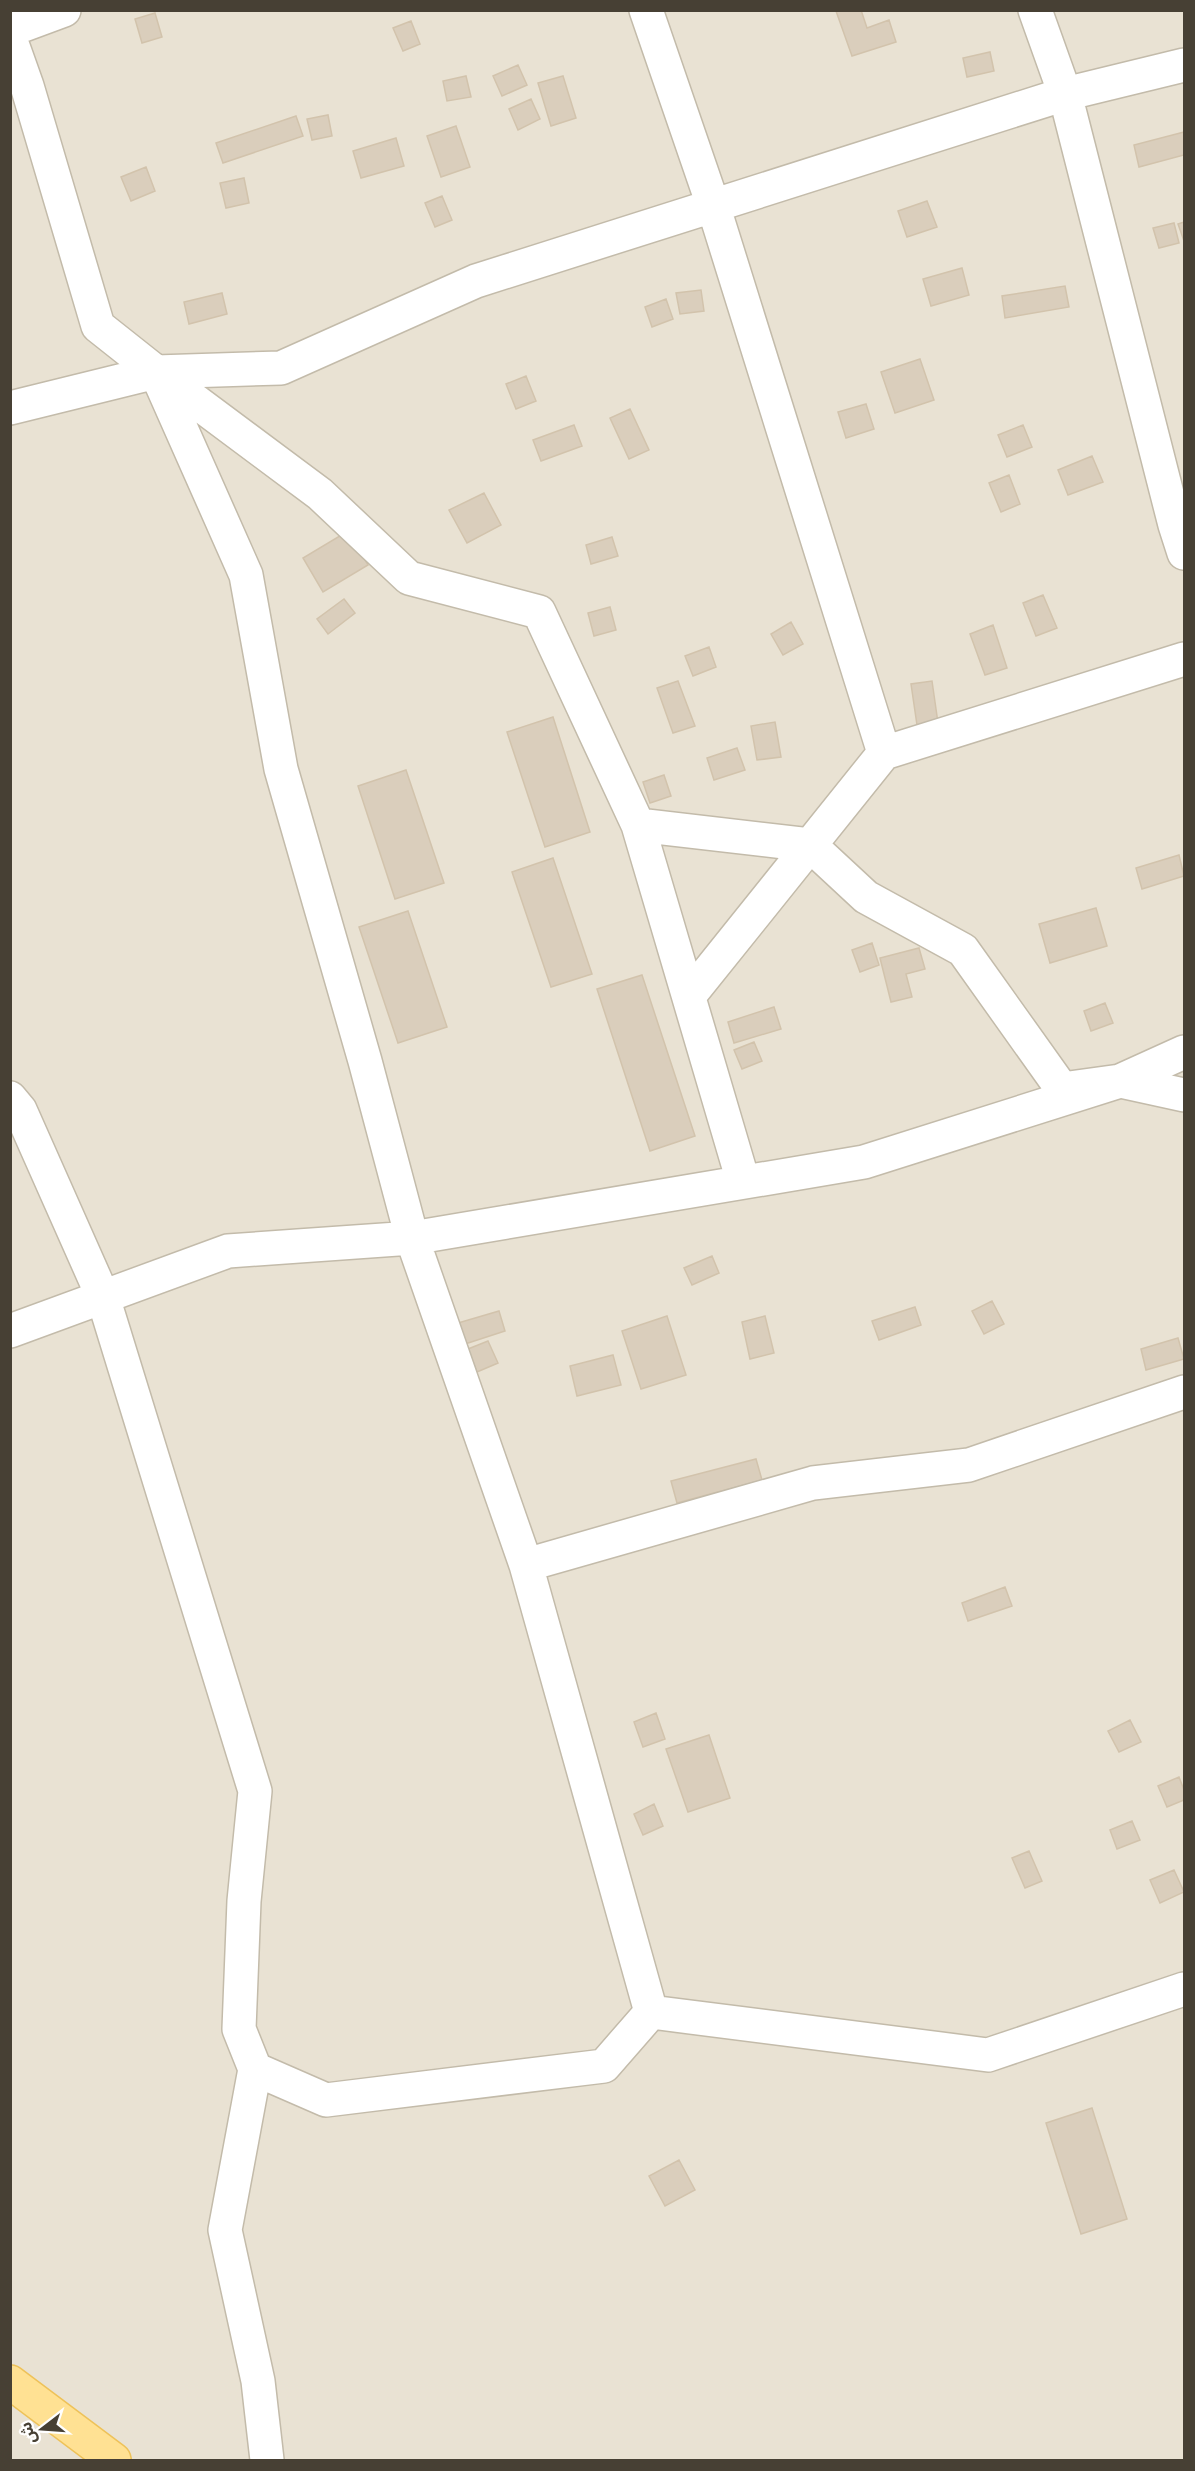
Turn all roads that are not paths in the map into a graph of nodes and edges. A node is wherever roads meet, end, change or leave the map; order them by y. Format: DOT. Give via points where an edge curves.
graph roads {
  1 [pos="64,10"];
  2 [pos="646,10"];
  3 [pos="1035,10"];
  4 [pos="10,30"];
  5 [pos="10,38"];
  6 [pos="1185,65"];
  7 [pos="1065,94"];
  8 [pos="713,205"];
  9 [pos="156,372"];
  10 [pos="10,408"];
  11 [pos="1185,553"];
  12 [pos="1185,659"];
  13 [pos="884,753"];
  14 [pos="638,825"];
  15 [pos="810,845"];
  16 [pos="689,996"];
  17 [pos="1185,1052"];
  18 [pos="1120,1081"];
  19 [pos="1185,1095"];
  20 [pos="10,1098"];
  21 [pos="743,1181"];
  22 [pos="412,1238"];
  23 [pos="103,1297"];
  24 [pos="10,1330"];
  25 [pos="1185,1392"];
  26 [pos="526,1565"];
  27 [pos="1185,1989"];
  28 [pos="651,2012"];
  29 [pos="255,2069"];
  30 [pos="10,2382"];
  31 [pos="114,2460"];
  32 [pos="267,2460"];
  1 -- 4 [label="street"];
  2 -- 8 [label="street"];
  3 -- 7 [label="street"];
  5 -- 9 [label="street" via="98,326"];
  6 -- 7 [label="street"];
  7 -- 8 [label="street"];
  7 -- 11 [label="street"];
  8 -- 9 [label="street" via="476,281 282,368"];
  8 -- 13 [label="street"];
  9 -- 10 [label="street"];
  9 -- 14 [label="street" via="320,494 409,578 539,612"];
  9 -- 22 [label="street" via="246,575 281,769"];
  12 -- 13 [label="street"];
  13 -- 15 [label="street"];
  14 -- 15 [label="street"];
  14 -- 16 [label="street"];
  15 -- 16 [label="street"];
  15 -- 18 [label="street" via="866,897 963,950 1062,1089"];
  16 -- 21 [label="street"];
  17 -- 18 [label="street"];
  18 -- 19 [label="street"];
  18 -- 21 [label="street" via="864,1162"];
  20 -- 23 [label="street" via="20,1110"];
  21 -- 22 [label="street"];
  22 -- 23 [label="street" via="228,1251"];
  22 -- 26 [label="street"];
  23 -- 24 [label="street"];
  23 -- 29 [label="street" via="255,1791 244,1901 239,2029"];
  25 -- 26 [label="street" via="969,1465 813,1483"];
  26 -- 28 [label="street"];
  27 -- 28 [label="street" via="988,2055"];
  28 -- 29 [label="street" via="604,2066 326,2100"];
  29 -- 32 [label="street" via="225,2230 258,2381"];
  30 -- 31 [label="main road"];
}
